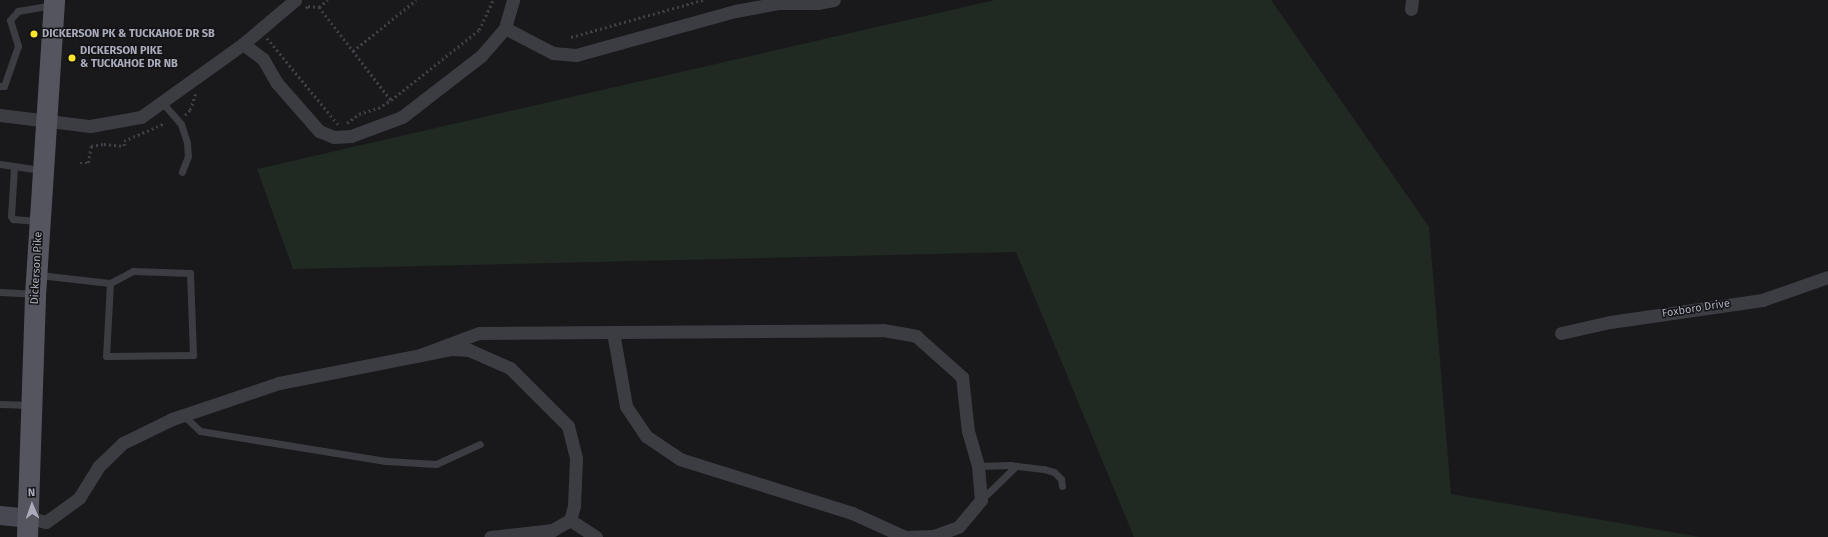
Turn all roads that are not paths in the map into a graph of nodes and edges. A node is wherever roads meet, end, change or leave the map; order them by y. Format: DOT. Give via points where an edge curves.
graph roads {
  1 [pos="295,0"];
  2 [pos="513,0"];
  3 [pos="834,0"];
  4 [pos="54,2"];
  5 [pos="505,28"];
  6 [pos="243,44"];
  7 [pos="0,86"];
  8 [pos="161,101"];
  9 [pos="0,116"];
  10 [pos="44,120"];
  11 [pos="0,164"];
  12 [pos="14,168"];
  13 [pos="42,170"];
  14 [pos="182,172"];
  15 [pos="40,221"];
  16 [pos="1828,277"];
  17 [pos="110,283"];
  18 [pos="36,285"];
  19 [pos="0,292"];
  20 [pos="613,332"];
  21 [pos="1561,334"];
  22 [pos="417,356"];
  23 [pos="0,404"];
  24 [pos="33,406"];
  25 [pos="182,415"];
  26 [pos="480,444"];
  27 [pos="978,466"];
  28 [pos="1016,466"];
  29 [pos="1062,486"];
  30 [pos="981,500"];
  31 [pos="0,515"];
  32 [pos="570,520"];
  33 [pos="28,527"];
  34 [pos="490,537"];
  35 [pos="596,537"];
  36 [pos="905,537"];
  1 -- 6 [label="street"];
  2 -- 5 [label="street"];
  3 -- 5 [label="street" via="817,3 779,3 735,11 576,55 553,53"];
  4 -- 7 [label="lane" via="18,11 10,20 18,46 4,86"];
  4 -- 10 [label="main road, Dickerson Pike"];
  5 -- 6 [label="street" via="481,56 402,117 351,136 334,137 319,131 277,83 263,59"];
  6 -- 8 [label="street"];
  8 -- 10 [label="street" via="141,117 109,124 90,126"];
  8 -- 14 [label="lane" via="181,124 187,143 188,156"];
  9 -- 10 [label="street"];
  10 -- 13 [label="main road, Dickerson Pike"];
  11 -- 12 [label="lane"];
  12 -- 13 [label="lane"];
  12 -- 15 [label="lane" via="11,216 13,219"];
  13 -- 15 [label="main road, Dickerson Pike"];
  15 -- 18 [label="main road, Dickerson Pike"];
  16 -- 21 [label="street, Foxboro Drive" via="1762,300 1610,322"];
  17 -- 17 [label="lane" via="106,356 193,355 190,273 133,271"];
  17 -- 18 [label="lane"];
  18 -- 19 [label="lane"];
  18 -- 24 [label="main road, Dickerson Pike"];
  20 -- 22 [label="street" via="479,333"];
  20 -- 27 [label="street" via="883,330 916,336 962,378 968,431"];
  20 -- 36 [label="street" via="626,406 646,436 680,459 852,513"];
  22 -- 25 [label="street" via="279,382"];
  22 -- 32 [label="street" via="451,349 469,350 510,368 568,426 576,458 574,506"];
  23 -- 24 [label="lane"];
  24 -- 33 [label="main road, Dickerson Pike"];
  25 -- 26 [label="lane" via="200,431 386,461 436,464"];
  25 -- 33 [label="street" via="123,444 98,467 79,498 46,522"];
  27 -- 28 [label="lane"];
  27 -- 30 [label="street"];
  28 -- 29 [label="lane" via="1054,472 1061,479"];
  28 -- 30 [label="lane"];
  30 -- 36 [label="street" via="958,527 933,536"];
  31 -- 33 [label="street"];
  32 -- 34 [label="street" via="553,530"];
  32 -- 35 [label="street"];
}
